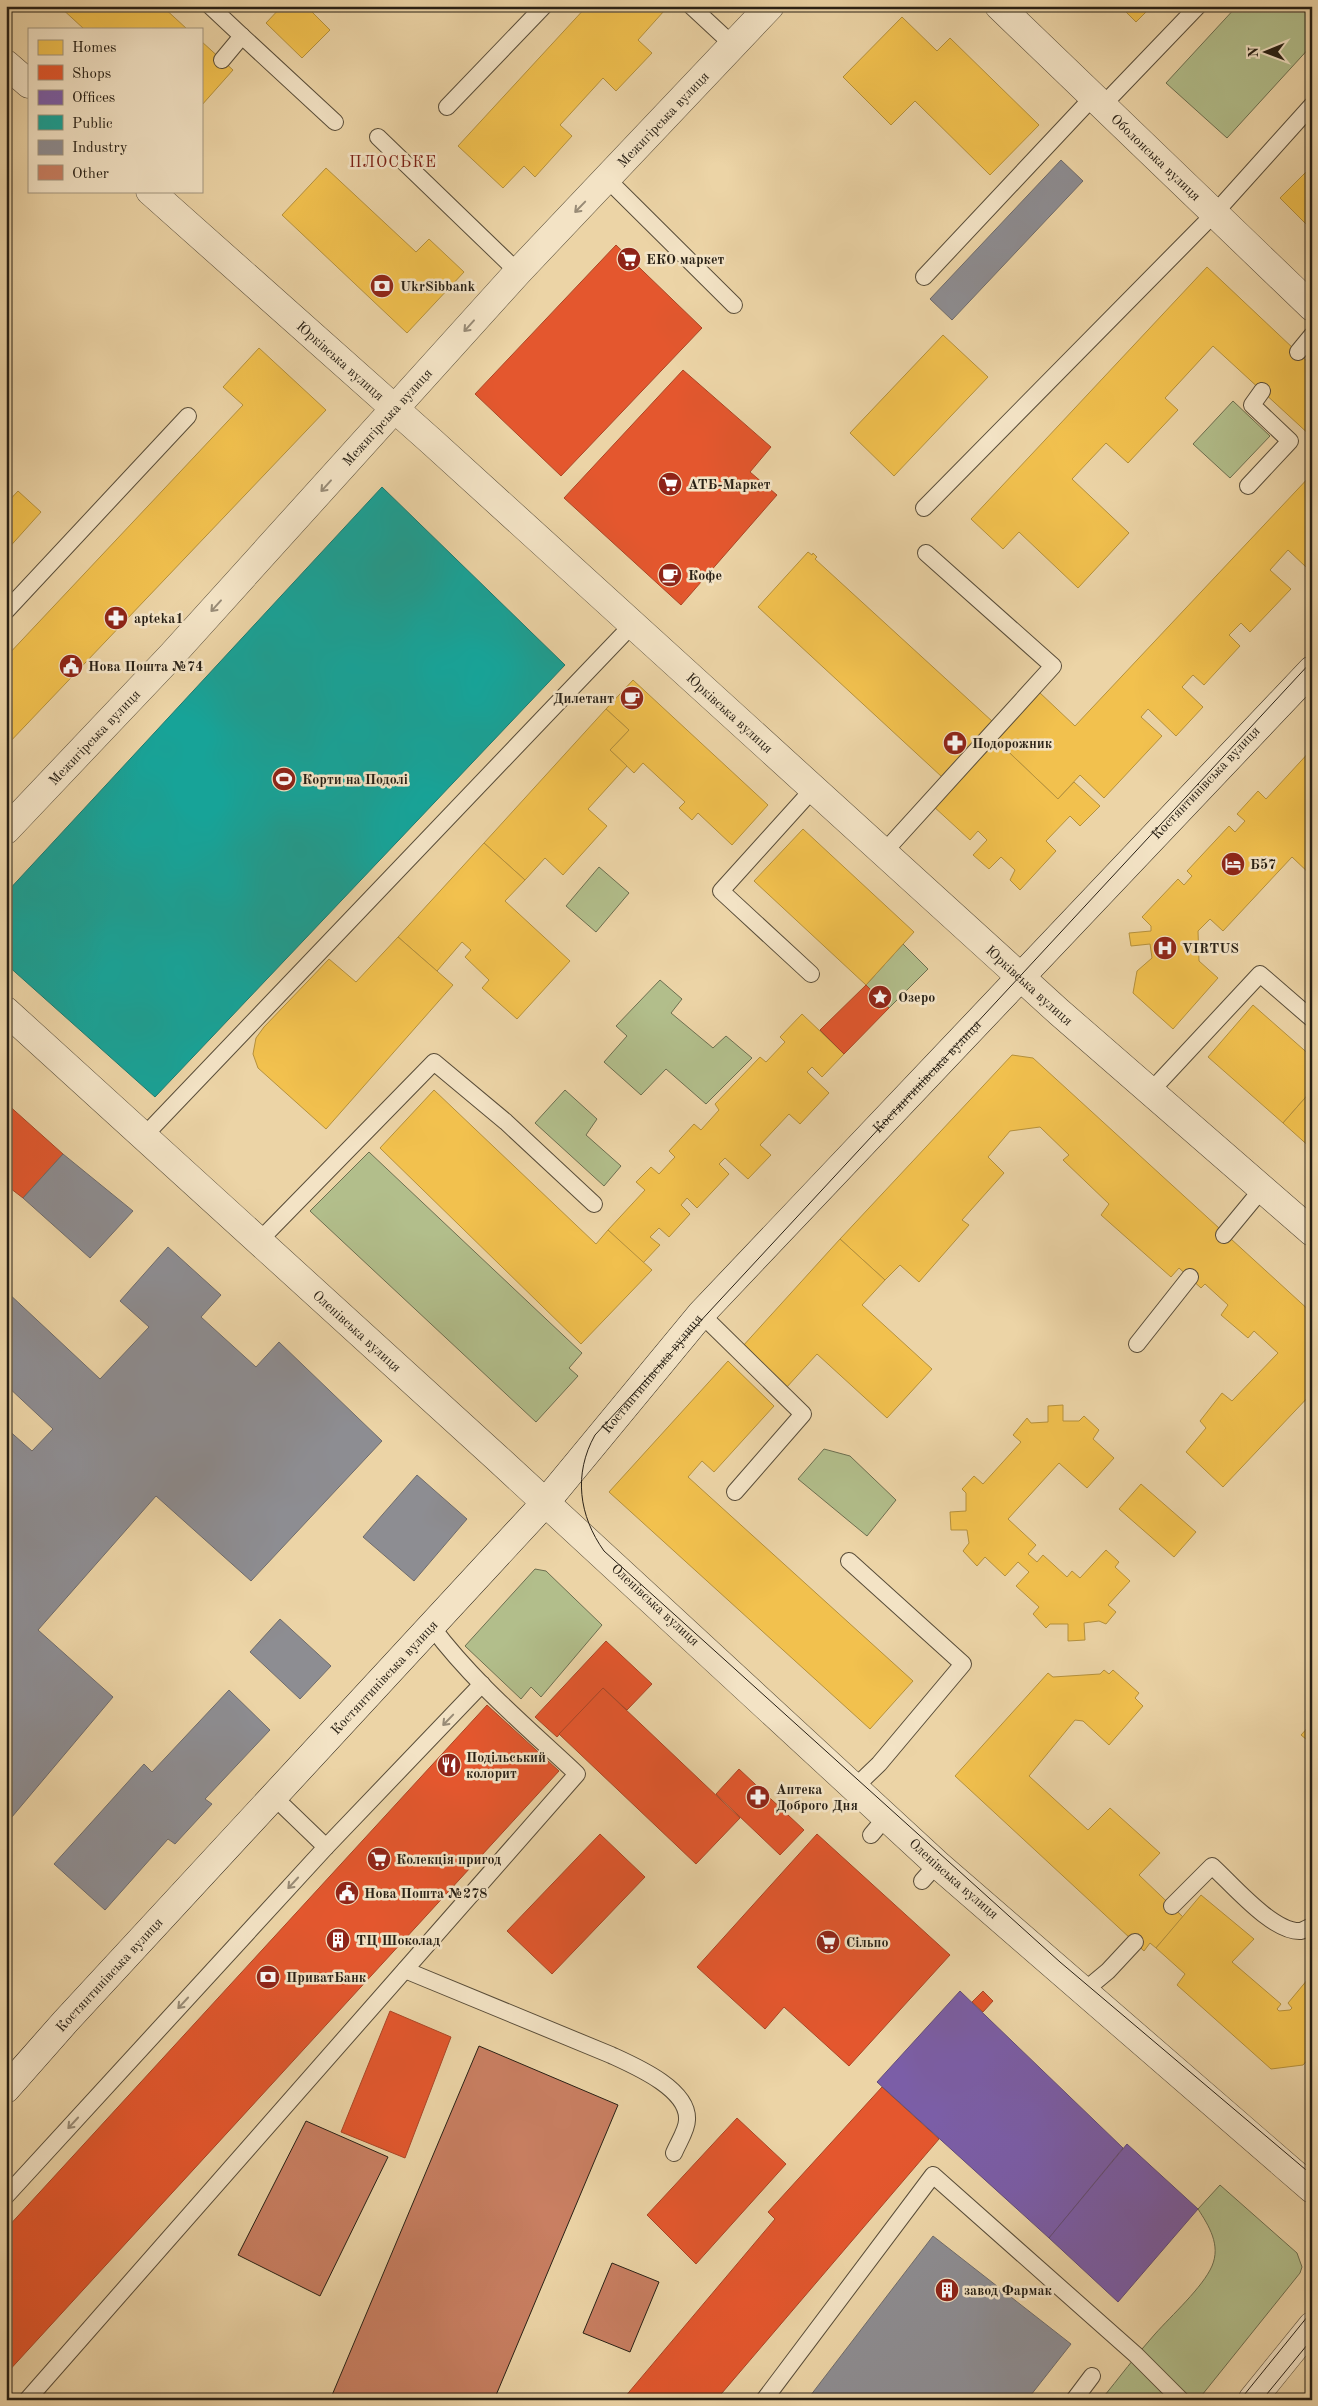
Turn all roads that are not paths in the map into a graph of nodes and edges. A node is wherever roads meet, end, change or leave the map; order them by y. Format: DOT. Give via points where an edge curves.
graph roads {
  1 [pos="210,6"];
  2 [pos="544,6"];
  3 [pos="691,6"];
  4 [pos="999,6"];
  5 [pos="1198,6"];
  6 [pos="769,7"];
  7 [pos="242,36"];
  8 [pos="733,45"];
  9 [pos="222,60"];
  10 [pos="6,64"];
  11 [pos="28,83"];
  12 [pos="1097,101"];
  13 [pos="1312,105"];
  14 [pos="447,107"];
  15 [pos="335,122"];
  16 [pos="378,137"];
  17 [pos="606,178"];
  18 [pos="151,192"];
  19 [pos="1214,214"];
  20 [pos="518,272"];
  21 [pos="924,278"];
  22 [pos="734,305"];
  23 [pos="1312,307"];
  24 [pos="1312,335"];
  25 [pos="1298,352"];
  26 [pos="1262,391"];
  27 [pos="394,408"];
  28 [pos="188,416"];
  29 [pos="1248,486"];
  30 [pos="924,508"];
  31 [pos="926,553"];
  32 [pos="6,611"];
  33 [pos="633,624"];
  34 [pos="1312,670"];
  35 [pos="814,788"];
  36 [pos="6,830"];
  37 [pos="884,851"];
  38 [pos="811,974"];
  39 [pos="1021,976"];
  40 [pos="6,1011"];
  41 [pos="1312,1019"];
  42 [pos="1150,1092"];
  43 [pos="144,1136"];
  44 [pos="1262,1189"];
  45 [pos="594,1204"];
  46 [pos="1312,1232"];
  47 [pos="1224,1234"];
  48 [pos="259,1241"];
  49 [pos="1190,1277"];
  50 [pos="701,1314"];
  51 [pos="1136,1344"];
  52 [pos="736,1492"];
  53 [pos="545,1503"];
  54 [pos="849,1561"];
  55 [pos="432,1627"];
  56 [pos="482,1684"];
  57 [pos="854,1788"];
  58 [pos="273,1796"];
  59 [pos="326,1847"];
  60 [pos="1172,1906"];
  61 [pos="1312,1926"];
  62 [pos="1135,1942"];
  63 [pos="405,1970"];
  64 [pos="1084,1991"];
  65 [pos="6,2089"];
  66 [pos="674,2153"];
  67 [pos="1312,2189"];
  68 [pos="6,2196"];
  69 [pos="1312,2326"];
  70 [pos="1092,2376"];
  71 [pos="28,2400"];
  72 [pos="764,2400"];
  73 [pos="1074,2400"];
  74 [pos="1181,2400"];
  75 [pos="1252,2400"];
  1 -- 7 [label="lane"];
  2 -- 14 [label="lane"];
  3 -- 8 [label="lane"];
  4 -- 12 [label="street, Оболонська вулиця"];
  5 -- 12 [label="lane"];
  6 -- 8 [label="street, Межигірська вулиця"];
  7 -- 9 [label="lane"];
  7 -- 15 [label="lane"];
  8 -- 17 [label="street, Межигірська вулиця"];
  10 -- 11 [label="street"];
  12 -- 19 [label="street, Оболонська вулиця"];
  12 -- 21 [label="lane"];
  13 -- 19 [label="lane"];
  16 -- 20 [label="lane"];
  17 -- 20 [label="street, Межигірська вулиця, one-way"];
  17 -- 22 [label="lane"];
  18 -- 27 [label="street, Юрківська вулиця"];
  19 -- 23 [label="street, Оболонська вулиця"];
  19 -- 30 [label="lane"];
  20 -- 27 [label="street, Межигірська вулиця, one-way"];
  24 -- 25 [label="lane"];
  26 -- 29 [label="lane" via="1252,405 1290,441"];
  27 -- 33 [label="street, Юрківська вулиця"];
  27 -- 36 [label="street, Межигірська вулиця, one-way" via="172,655"];
  28 -- 32 [label="lane"];
  31 -- 37 [label="lane" via="1052,666"];
  33 -- 35 [label="street, Юрківська вулиця"];
  33 -- 43 [label="lane"];
  34 -- 39 [label="street, Костянтинівська вулиця"];
  35 -- 37 [label="street, Юрківська вулиця"];
  35 -- 38 [label="lane" via="721,891"];
  37 -- 39 [label="street, Юрківська вулиця"];
  39 -- 42 [label="street, Юрківська вулиця"];
  39 -- 50 [label="street, Костянтинівська вулиця"];
  40 -- 43 [label="street, Оленівська вулиця"];
  41 -- 42 [label="lane" via="1260,974"];
  42 -- 44 [label="street, Юрківська вулиця"];
  43 -- 48 [label="street, Оленівська вулиця"];
  44 -- 46 [label="street, Юрківська вулиця"];
  44 -- 47 [label="lane"];
  45 -- 48 [label="lane" via="506,1122 434,1062"];
  48 -- 53 [label="street, Оленівська вулиця"];
  49 -- 51 [label="lane"];
  50 -- 52 [label="lane" via="803,1414"];
  50 -- 53 [label="street, Костянтинівська вулиця"];
  53 -- 55 [label="street, Костянтинівська вулиця"];
  53 -- 57 [label="street, Оленівська вулиця"];
  54 -- 57 [label="lane" via="963,1664 879,1764"];
  55 -- 56 [label="lane" via="454,1656"];
  55 -- 58 [label="street, Костянтинівська вулиця"];
  56 -- 59 [label="lane, one-way"];
  56 -- 63 [label="lane" via="577,1774"];
  57 -- 64 [label="street, Оленівська вулиця" via="878,1826 929,1872"];
  58 -- 59 [label="lane"];
  58 -- 65 [label="street, Костянтинівська вулиця"];
  59 -- 68 [label="lane, one-way"];
  60 -- 61 [label="lane" via="1212,1866 1268,1918 1284,1927 1301,1931"];
  62 -- 64 [label="lane"];
  63 -- 66 [label="lane" via="611,2055 664,2085 687,2108 687,2122"];
  63 -- 71 [label="lane"];
  64 -- 67 [label="street, Оленівська вулиця"];
  69 -- 75 [label="street"];
  70 -- 73 [label="lane"];
  72 -- 74 [label="lane" via="933,2175"];
}
